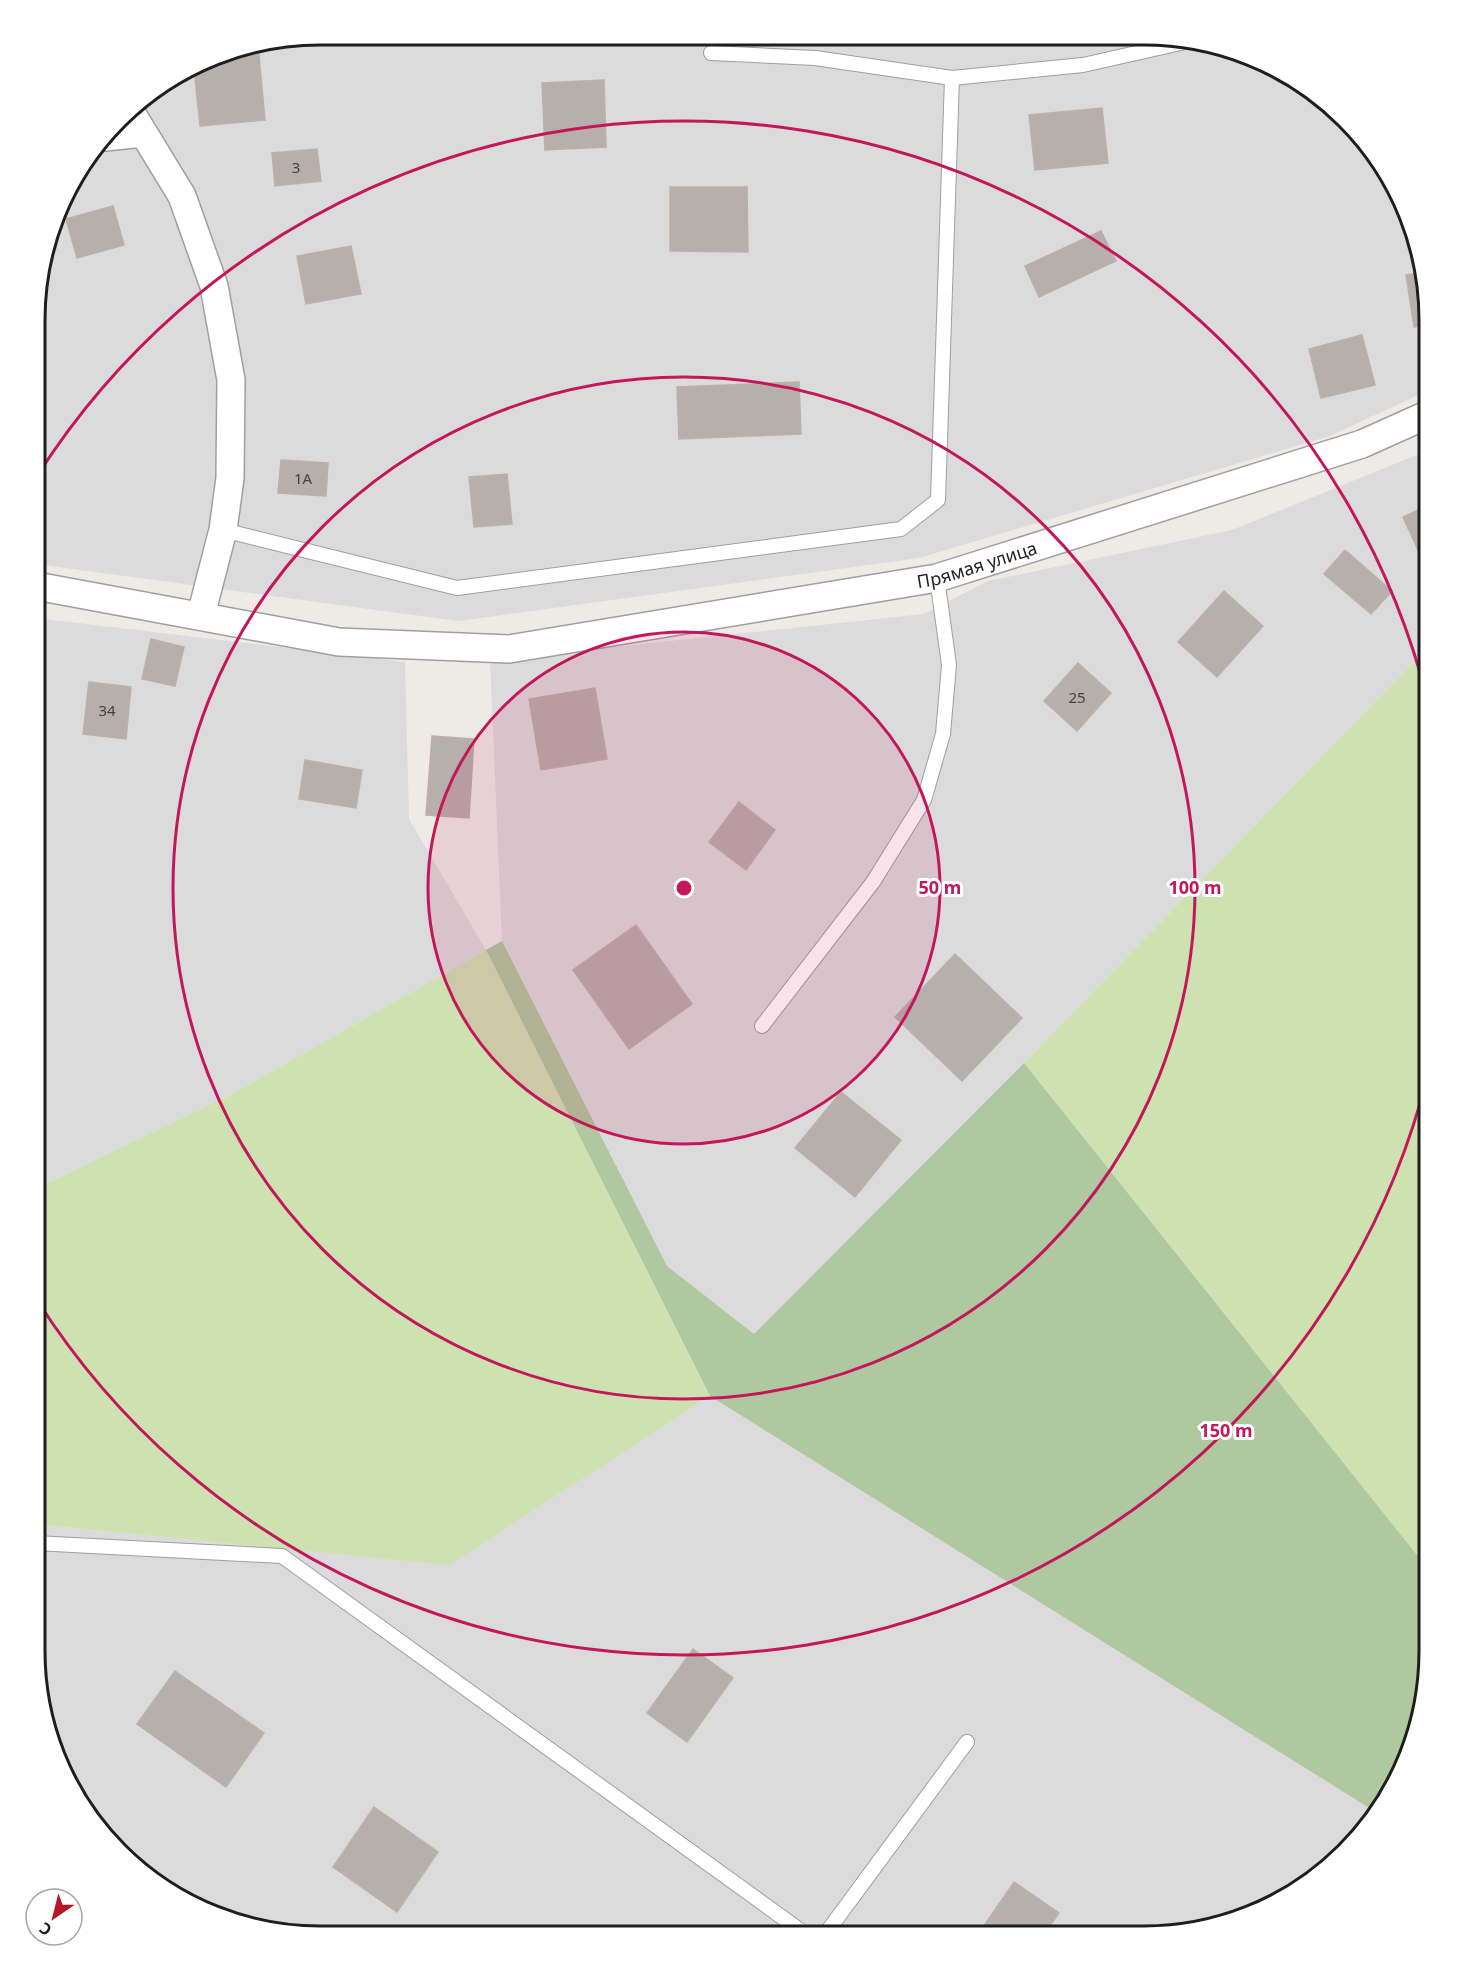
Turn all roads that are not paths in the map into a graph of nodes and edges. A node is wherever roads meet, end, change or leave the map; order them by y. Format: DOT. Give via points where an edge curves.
graph roads {
  1 [pos="1166,46"];
  2 [pos="711,53"];
  3 [pos="952,78"];
  4 [pos="134,117"];
  5 [pos="143,133"];
  6 [pos="116,136"];
  7 [pos="1419,419"];
  8 [pos="223,530"];
  9 [pos="937,578"];
  10 [pos="45,588"];
  11 [pos="201,615"];
  12 [pos="762,1026"];
  13 [pos="45,1544"];
  14 [pos="967,1742"];
  15 [pos="794,1926"];
  16 [pos="831,1926"];
  1 -- 3 [label="lane" via="1083,65"];
  2 -- 3 [label="lane" via="815,58"];
  3 -- 8 [label="lane" via="938,500 901,529 457,588"];
  4 -- 5 [label="street"];
  5 -- 6 [label="street"];
  5 -- 8 [label="street" via="182,196 214,286 231,380 230,478"];
  7 -- 9 [label="street, Прямая улица" via="1362,444"];
  8 -- 11 [label="street"];
  9 -- 11 [label="street, Прямая улица" via="509,649 339,642"];
  9 -- 12 [label="lane" via="949,665 943,734 924,800 873,882"];
  10 -- 11 [label="street, Прямая улица"];
  13 -- 15 [label="lane" via="282,1556"];
  14 -- 16 [label="lane"];
}
